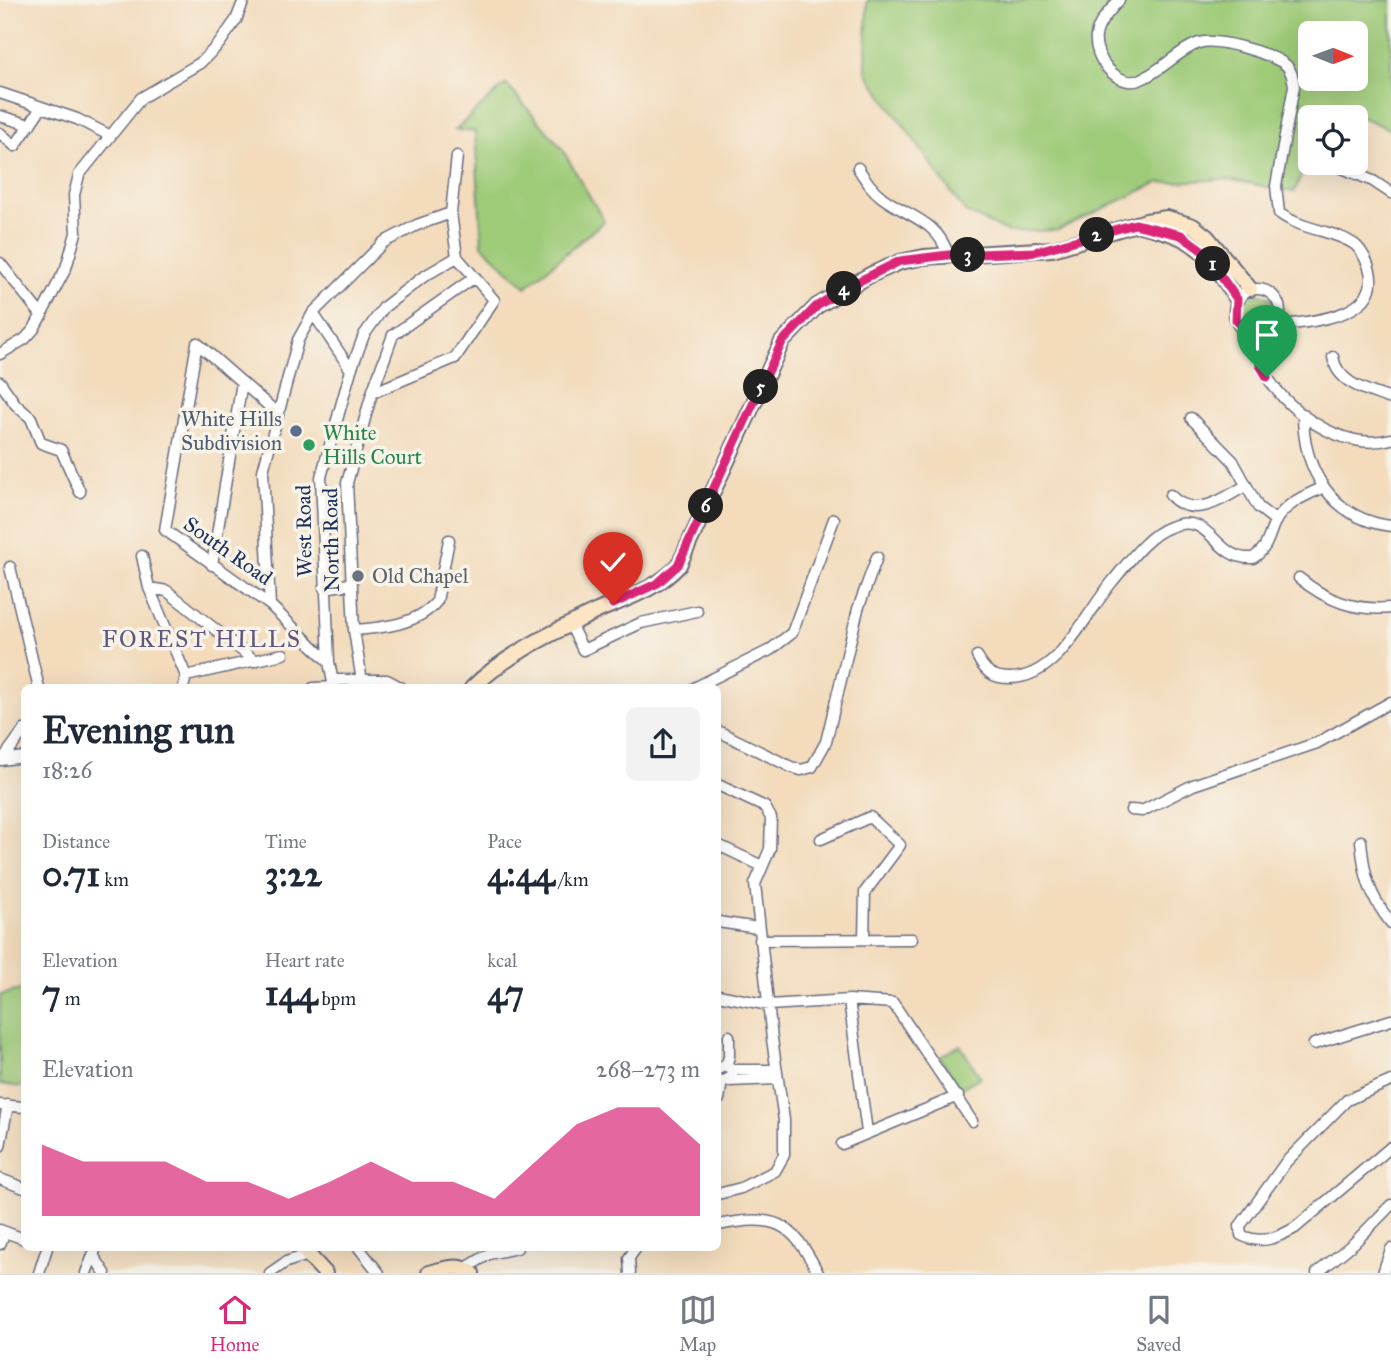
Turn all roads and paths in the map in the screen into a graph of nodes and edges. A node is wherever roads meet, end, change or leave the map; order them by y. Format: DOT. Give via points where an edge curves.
graph roads {
  1 [pos="244,0"];
  2 [pos="1119,0"];
  3 [pos="0,93"];
  4 [pos="41,108"];
  5 [pos="0,116"];
  6 [pos="30,125"];
  7 [pos="0,133"];
  8 [pos="109,135"];
  9 [pos="457,156"];
  10 [pos="858,168"];
  11 [pos="1359,175"];
  12 [pos="1391,192"];
  13 [pos="451,213"];
  14 [pos="1135,224"];
  15 [pos="948,255"];
  16 [pos="457,257"];
  17 [pos="0,263"];
  18 [pos="475,277"];
  19 [pos="1250,289"];
  20 [pos="1237,299"];
  21 [pos="313,313"];
  22 [pos="42,316"];
  23 [pos="1276,326"];
  24 [pos="1252,335"];
  25 [pos="0,354"];
  26 [pos="1333,357"];
  27 [pos="351,370"];
  28 [pos="0,382"];
  29 [pos="242,382"];
  30 [pos="372,393"];
  31 [pos="1391,398"];
  32 [pos="277,412"];
  33 [pos="1303,414"];
  34 [pos="1191,418"];
  35 [pos="1391,439"];
  36 [pos="1245,486"];
  37 [pos="1322,488"];
  38 [pos="80,492"];
  39 [pos="1170,495"];
  40 [pos="834,519"];
  41 [pos="1276,521"];
  42 [pos="1391,526"];
  43 [pos="449,540"];
  44 [pos="142,556"];
  45 [pos="877,557"];
  46 [pos="212,565"];
  47 [pos="10,567"];
  48 [pos="1299,578"];
  49 [pos="351,584"];
  50 [pos="149,588"];
  51 [pos="324,588"];
  52 [pos="271,605"];
  53 [pos="1391,608"];
  54 [pos="697,611"];
  55 [pos="570,624"];
  56 [pos="354,630"];
  57 [pos="283,654"];
  58 [pos="977,656"];
  59 [pos="255,661"];
  60 [pos="329,662"];
  61 [pos="186,676"];
  62 [pos="38,684"];
  63 [pos="184,684"];
  64 [pos="334,684"];
  65 [pos="362,684"];
  66 [pos="394,684"];
  67 [pos="477,684"];
  68 [pos="702,684"];
  69 [pos="1391,702"];
  70 [pos="721,732"];
  71 [pos="21,734"];
  72 [pos="21,757"];
  73 [pos="1,760"];
  74 [pos="721,787"];
  75 [pos="1131,810"];
  76 [pos="821,839"];
  77 [pos="1362,841"];
  78 [pos="721,846"];
  79 [pos="762,866"];
  80 [pos="721,922"];
  81 [pos="1391,923"];
  82 [pos="758,928"];
  83 [pos="864,939"];
  84 [pos="912,939"];
  85 [pos="760,940"];
  86 [pos="721,996"];
  87 [pos="849,1000"];
  88 [pos="769,1005"];
  89 [pos="1391,1020"];
  90 [pos="729,1036"];
  91 [pos="1314,1044"];
  92 [pos="725,1068"];
  93 [pos="777,1075"];
  94 [pos="723,1080"];
  95 [pos="1391,1081"];
  96 [pos="958,1096"];
  97 [pos="4,1105"];
  98 [pos="972,1121"];
  99 [pos="867,1132"];
  100 [pos="842,1144"];
  101 [pos="0,1146"];
  102 [pos="1391,1147"];
  103 [pos="0,1179"];
  104 [pos="21,1187"];
  105 [pos="721,1193"];
  106 [pos="1391,1206"];
  107 [pos="721,1225"];
  108 [pos="2,1231"];
  109 [pos="21,1238"];
  110 [pos="0,1244"];
  111 [pos="1391,1249"];
  112 [pos="46,1251"];
  113 [pos="361,1251"];
  114 [pos="492,1251"];
  115 [pos="634,1251"];
  116 [pos="94,1252"];
  117 [pos="305,1252"];
  118 [pos="469,1270"];
  119 [pos="39,1273"];
  120 [pos="86,1273"];
  121 [pos="105,1273"];
  122 [pos="270,1273"];
  123 [pos="324,1273"];
  124 [pos="379,1273"];
  125 [pos="429,1273"];
  126 [pos="630,1273"];
  127 [pos="818,1273"];
  128 [pos="1317,1273"];
  129 [pos="1383,1273"];
  1 -- 8 [label="street" via="236,20 200,63 141,98"];
  2 -- 23 [label="street" via="1096,39 1098,56 1119,78 1139,80 1199,43 1212,41 1274,58 1293,75 1276,186 1279,213 1310,230 1353,243 1370,266 1372,279 1370,291 1349,311"];
  3 -- 4 [label="street"];
  4 -- 6 [label="street"];
  4 -- 8 [label="street"];
  5 -- 6 [label="street"];
  6 -- 7 [label="street" via="15,146"];
  8 -- 22 [label="street" via="79,175 72,251"];
  9 -- 13 [label="street"];
  10 -- 15 [label="street" via="883,198 933,229 944,241"];
  11 -- 12 [label="street"];
  13 -- 16 [label="street"];
  13 -- 21 [label="street" via="384,242"];
  14 -- 15 [label="street" via="1034,252"];
  14 -- 19 [label="street" via="1167,218 1193,226"];
  14 -- 20 [label="street" via="1166,230 1194,243"];
  15 -- 55 [label="street" via="900,261 849,286 799,322 782,342 678,565 658,583"];
  16 -- 18 [label="street"];
  16 -- 27 [label="street, West Road" via="384,307 364,335"];
  17 -- 22 [label="street"];
  18 -- 30 [label="street, North Road" via="398,329 388,344"];
  18 -- 30 [label="street" via="494,300 455,358"];
  19 -- 20 [label="street"];
  19 -- 23 [label="street" via="1266,290 1278,300 1281,311"];
  20 -- 24 [label="street" via="1236,320"];
  21 -- 27 [label="street"];
  21 -- 32 [label="street" via="291,360"];
  22 -- 25 [label="street" via="25,339"];
  23 -- 24 [label="street" via="1265,334"];
  24 -- 33 [label="street" via="1267,377"];
  26 -- 31 [label="street" via="1339,373 1352,383"];
  27 -- 51 [label="street, West Road" via="321,477"];
  28 -- 38 [label="street" via="31,418 41,443 61,450"];
  29 -- 32 [label="street"];
  29 -- 46 [label="street"];
  29 -- 46 [label="street, South Road" via="197,343 165,530"];
  30 -- 49 [label="street, North Road" via="346,493"];
  32 -- 52 [label="street" via="263,471"];
  33 -- 35 [label="street" via="1351,439"];
  33 -- 37 [label="street" via="1308,456"];
  34 -- 36 [label="street" via="1233,461"];
  36 -- 39 [label="street" via="1210,506 1185,506"];
  36 -- 41 [label="street" via="1258,507"];
  37 -- 41 [label="street" via="1296,500"];
  37 -- 42 [label="street" via="1351,513"];
  40 -- 68 [label="street" via="792,633 770,650"];
  41 -- 58 [label="street" via="1261,553 1233,560 1200,526 1169,527 1141,549 1112,582 1059,653 1029,676 1002,678 983,670"];
  43 -- 56 [label="street" via="431,607 399,624"];
  44 -- 50 [label="street"];
  45 -- 70 [label="street" via="858,609 826,742 812,766 791,767"];
  46 -- 52 [label="street, South Road"];
  47 -- 62 [label="street"];
  48 -- 53 [label="street" via="1340,603 1366,610"];
  49 -- 51 [label="street"];
  49 -- 56 [label="street, North Road"];
  50 -- 59 [label="street" via="167,591"];
  50 -- 61 [label="street"];
  51 -- 60 [label="street, West Road"];
  52 -- 60 [label="street, South Road"];
  54 -- 55 [label="street" via="641,622 583,650"];
  55 -- 67 [label="street"];
  56 -- 65 [label="street, North Road"];
  57 -- 59 [label="street"];
  59 -- 61 [label="street"];
  60 -- 64 [label="street, West Road"];
  61 -- 63 [label="street"];
  65 -- 66 [label="street" via="387,680"];
  69 -- 75 [label="street" via="1317,743 1193,785 1142,811"];
  71 -- 73 [label="street"];
  72 -- 73 [label="street"];
  74 -- 79 [label="street" via="769,812 770,849"];
  76 -- 83 [label="street" via="870,817 900,845 865,892"];
  77 -- 81 [label="street" via="1364,875"];
  78 -- 79 [label="street"];
  79 -- 82 [label="street" via="755,884"];
  80 -- 82 [label="street"];
  82 -- 85 [label="street"];
  83 -- 84 [label="street"];
  83 -- 85 [label="street"];
  85 -- 88 [label="street"];
  86 -- 88 [label="street"];
  87 -- 88 [label="street"];
  87 -- 96 [label="street" via="887,1002 897,1007"];
  87 -- 99 [label="street"];
  88 -- 93 [label="street"];
  89 -- 91 [label="street"];
  90 -- 92 [label="street"];
  92 -- 93 [label="street"];
  92 -- 94 [label="street"];
  93 -- 94 [label="street"];
  93 -- 105 [label="street" via="784,1155 775,1171"];
  95 -- 102 [label="street" via="1348,1100 1286,1162 1240,1226 1241,1235 1254,1242 1277,1238 1295,1228"];
  96 -- 98 [label="street"];
  96 -- 99 [label="street"];
  97 -- 101 [label="street"];
  99 -- 100 [label="street"];
  103 -- 104 [label="street"];
  106 -- 128 [label="street"];
  107 -- 127 [label="street" via="763,1219 788,1228"];
  108 -- 109 [label="street"];
  108 -- 110 [label="street"];
  111 -- 129 [label="street"];
  112 -- 119 [label="street"];
  113 -- 124 [label="street"];
  114 -- 118 [label="street"];
  115 -- 126 [label="street" via="629,1258"];
  116 -- 120 [label="street"];
  116 -- 121 [label="street"];
  117 -- 122 [label="street"];
  117 -- 123 [label="street"];
  118 -- 125 [label="street"];
}
